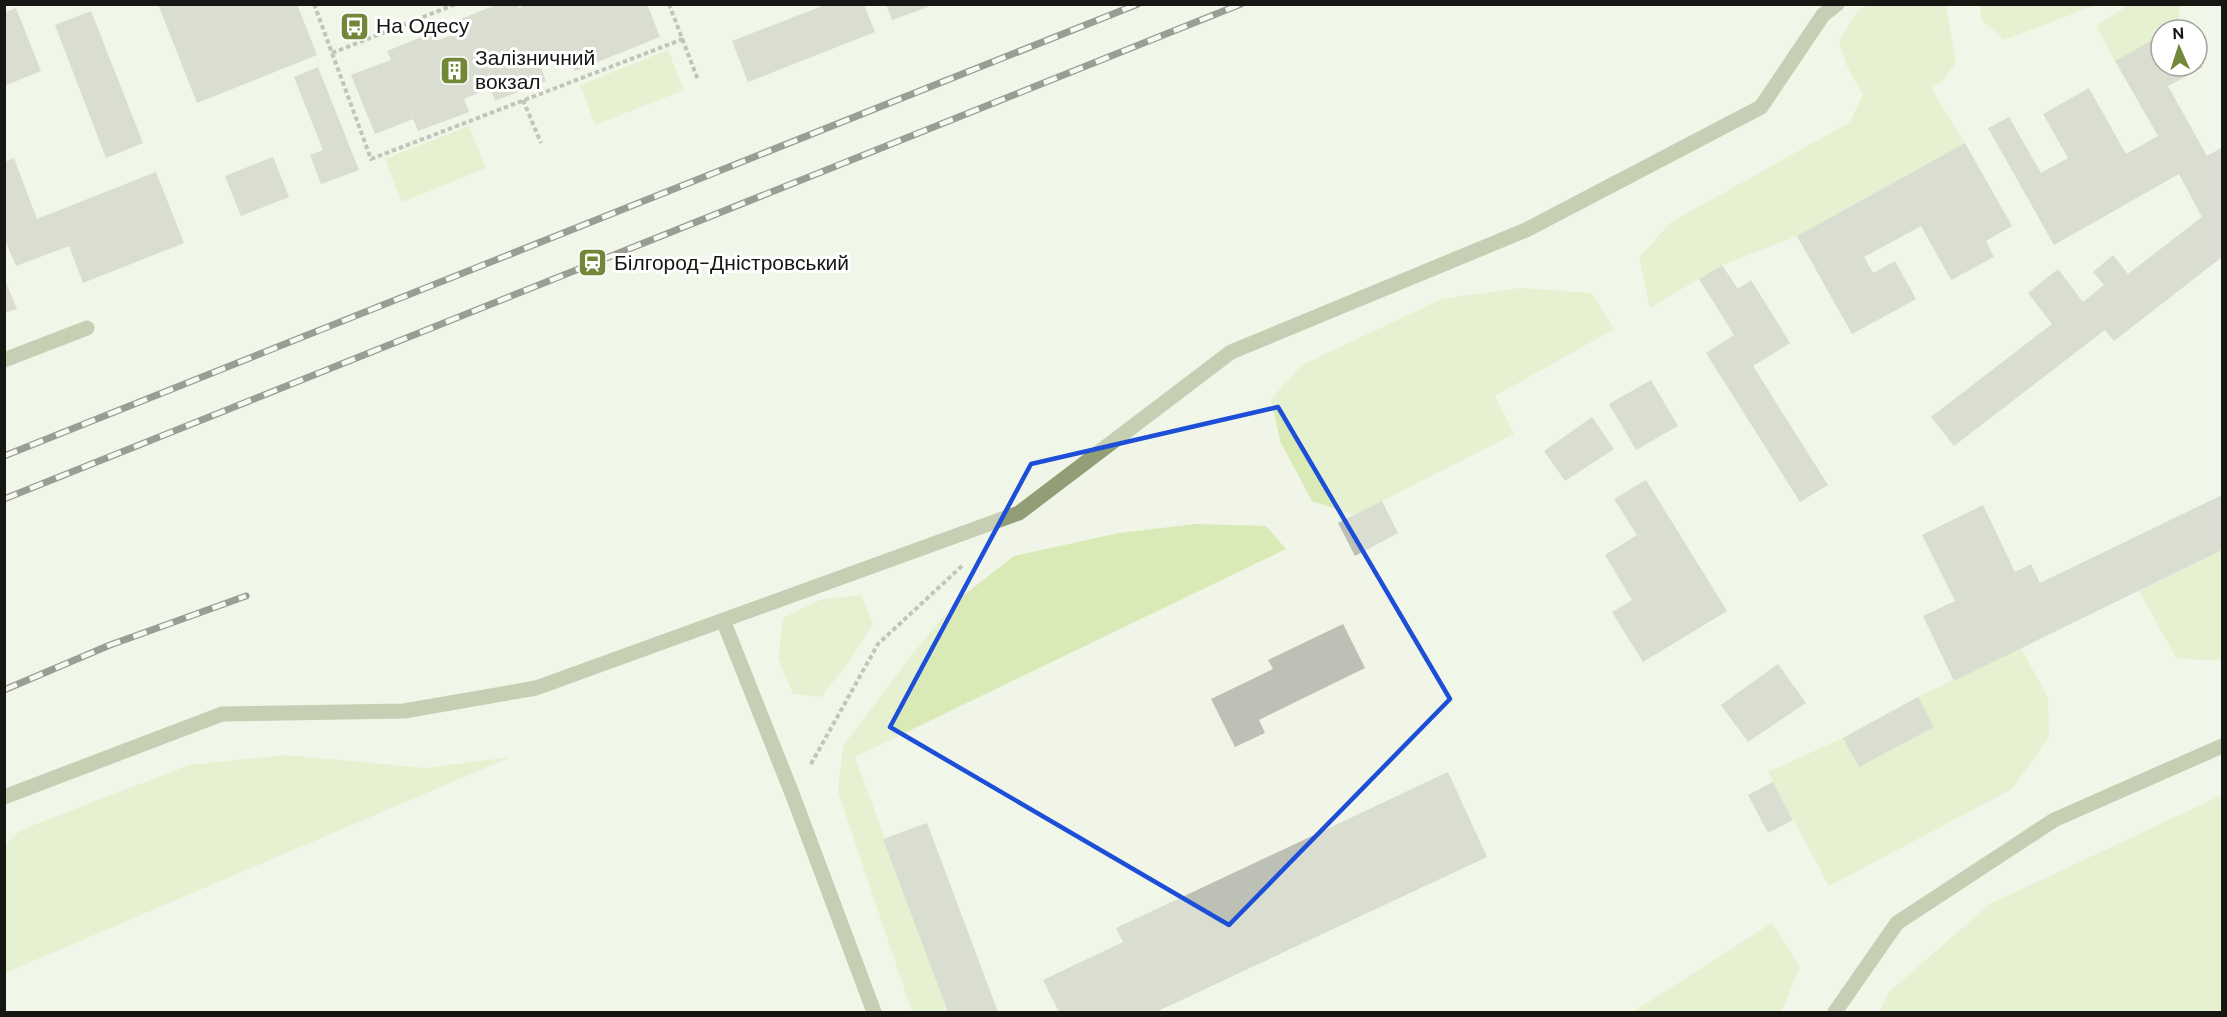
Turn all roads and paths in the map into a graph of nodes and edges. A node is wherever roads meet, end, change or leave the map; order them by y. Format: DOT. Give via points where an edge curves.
graph roads {
  1 [pos="314,4"];
  2 [pos="456,4"];
  3 [pos="669,4"];
  4 [pos="1837,4"];
  5 [pos="683,39"];
  6 [pos="332,53"];
  7 [pos="698,80"];
  8 [pos="523,100"];
  9 [pos="540,143"];
  10 [pos="87,328"];
  11 [pos="4,360"];
  12 [pos="969,559"];
  13 [pos="723,620"];
  14 [pos="2223,746"];
  15 [pos="793,796"];
  16 [pos="4,797"];
  17 [pos="874,1012"];
  18 [pos="1834,1012"];
  1 -- 6 [label="path"];
  2 -- 6 [label="path"];
  3 -- 5 [label="path"];
  4 -- 13 [label="street" via="1823,15 1761,107 1526,230 1231,352 1019,513"];
  5 -- 7 [label="path"];
  5 -- 8 [label="path"];
  6 -- 8 [label="path" via="371,159"];
  8 -- 9 [label="path"];
  10 -- 11 [label="street"];
  12 -- 15 [label="path" via="878,644"];
  13 -- 15 [label="street"];
  13 -- 16 [label="street" via="536,688 404,711 222,714"];
  14 -- 18 [label="street" via="2054,820 1897,923"];
  15 -- 17 [label="street"];
}
